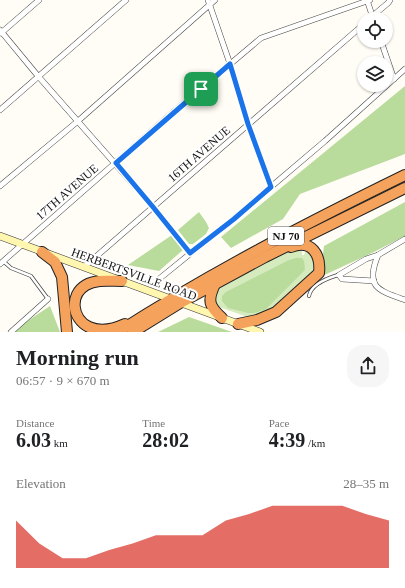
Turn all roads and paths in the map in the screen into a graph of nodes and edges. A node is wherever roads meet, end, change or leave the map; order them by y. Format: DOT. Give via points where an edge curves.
graph roads {
  1 [pos="40,0"];
  2 [pos="126,0"];
  3 [pos="214,0"];
  4 [pos="368,0"];
  5 [pos="390,0"];
  6 [pos="209,2"];
  7 [pos="371,12"];
  8 [pos="378,12"];
  9 [pos="357,30"];
  10 [pos="1,32"];
  11 [pos="383,48"];
  12 [pos="230,64"];
  13 [pos="405,69"];
  14 [pos="38,76"];
  15 [pos="394,79"];
  16 [pos="0,110"];
  17 [pos="78,121"];
  18 [pos="248,124"];
  19 [pos="116,163"];
  20 [pos="405,175"];
  21 [pos="0,186"];
  22 [pos="271,187"];
  23 [pos="405,188"];
  24 [pos="153,207"];
  25 [pos="0,236"];
  26 [pos="405,239"];
  27 [pos="21,245"];
  28 [pos="42,252"];
  29 [pos="190,253"];
  30 [pos="378,255"];
  31 [pos="265,257"];
  32 [pos="1,262"];
  33 [pos="84,268"];
  34 [pos="340,277"];
  35 [pos="159,279"];
  36 [pos="122,281"];
  37 [pos="374,281"];
  38 [pos="215,284"];
  39 [pos="309,296"];
  40 [pos="48,299"];
  41 [pos="170,299"];
  42 [pos="405,300"];
  43 [pos="180,303"];
  44 [pos="155,308"];
  45 [pos="222,318"];
  46 [pos="238,324"];
  47 [pos="11,332"];
  48 [pos="67,332"];
  49 [pos="118,332"];
  50 [pos="133,332"];
  51 [pos="260,332"];
  1 -- 10 [label="street"];
  2 -- 14 [label="street"];
  3 -- 6 [label="street"];
  4 -- 7 [label="street"];
  4 -- 12 [label="street, 17TH AVENUE" via="261,38"];
  5 -- 8 [label="street"];
  6 -- 12 [label="street"];
  6 -- 17 [label="street"];
  9 -- 18 [label="street, 16TH AVENUE"];
  10 -- 14 [label="street"];
  11 -- 15 [label="street"];
  12 -- 18 [label="street"];
  12 -- 19 [label="street, 17TH AVENUE"];
  13 -- 15 [label="street"];
  14 -- 16 [label="street"];
  14 -- 17 [label="street"];
  15 -- 22 [label="street"];
  17 -- 19 [label="street"];
  17 -- 21 [label="street"];
  18 -- 22 [label="street"];
  18 -- 24 [label="street, 16TH AVENUE"];
  19 -- 24 [label="street"];
  19 -- 27 [label="street, 17TH AVENUE"];
  20 -- 41 [label="highway, NJ 70" via="332,211"];
  22 -- 29 [label="street"];
  23 -- 31 [label="highway, NJ 70"];
  24 -- 29 [label="street"];
  24 -- 33 [label="street, 16TH AVENUE"];
  25 -- 27 [label="main road, HERBERTSVILLE ROAD"];
  26 -- 30 [label="street"];
  27 -- 28 [label="main road, HERBERTSVILLE ROAD"];
  27 -- 32 [label="street, 17TH AVENUE"];
  28 -- 33 [label="main road, HERBERTSVILLE ROAD"];
  28 -- 48 [label="highway" via="56,262 62,276"];
  29 -- 35 [label="street"];
  30 -- 34 [label="street" via="366,259"];
  30 -- 37 [label="street" via="373,269"];
  31 -- 38 [label="highway, NJ 70"];
  31 -- 46 [label="highway" via="294,246 307,246 319,257 319,273 276,312"];
  32 -- 40 [label="lane" via="32,277"];
  33 -- 36 [label="main road, HERBERTSVILLE ROAD"];
  34 -- 37 [label="street"];
  34 -- 39 [label="lane" via="314,287"];
  36 -- 41 [label="main road, HERBERTSVILLE ROAD"];
  36 -- 44 [label="highway" via="95,282 79,291 74,300 74,311 80,321 89,327 117,328"];
  37 -- 42 [label="street" via="383,293"];
  38 -- 43 [label="highway, NJ 70"];
  38 -- 45 [label="highway" via="210,294 211,306"];
  40 -- 47 [label="street"];
  41 -- 43 [label="main road, HERBERTSVILLE ROAD"];
  41 -- 44 [label="highway, NJ 70"];
  43 -- 45 [label="main road, HERBERTSVILLE ROAD"];
  43 -- 50 [label="highway, NJ 70"];
  44 -- 49 [label="highway, NJ 70"];
  45 -- 46 [label="main road, HERBERTSVILLE ROAD"];
  46 -- 51 [label="main road, HERBERTSVILLE ROAD"];
}
